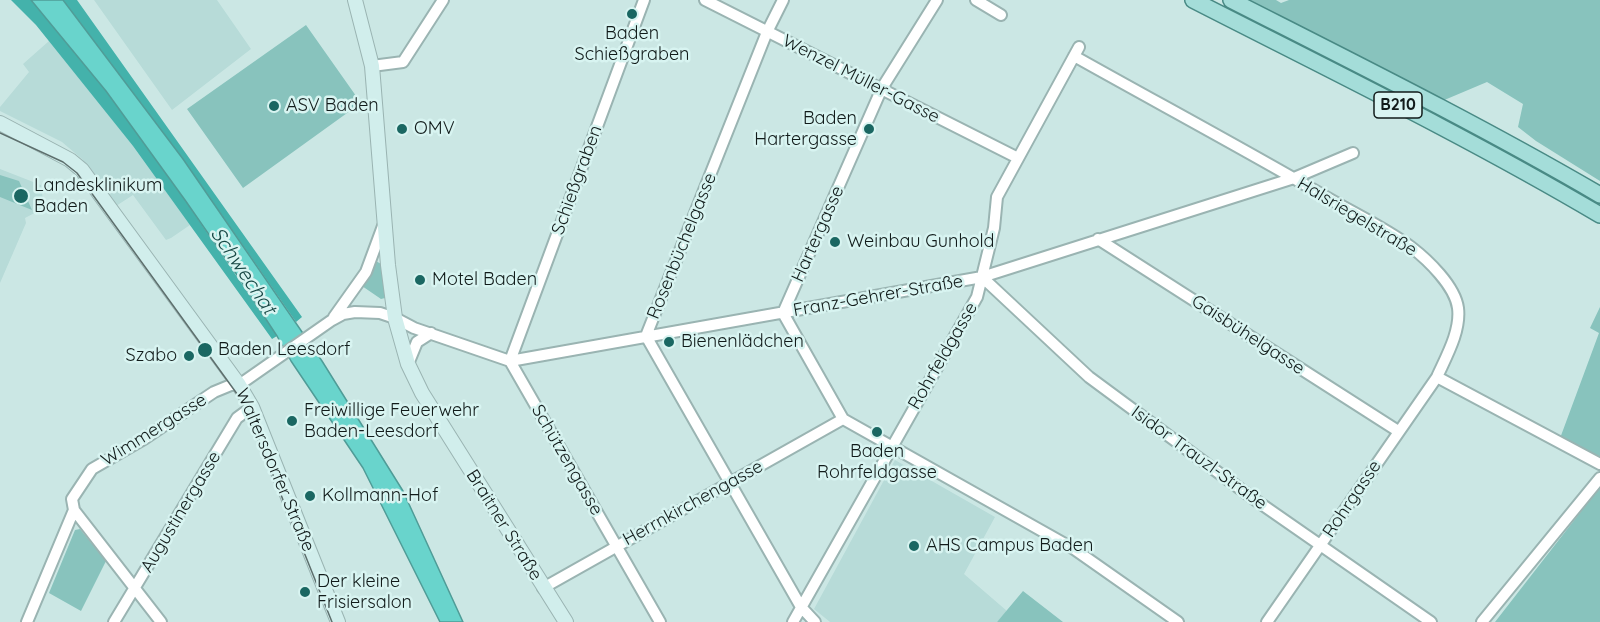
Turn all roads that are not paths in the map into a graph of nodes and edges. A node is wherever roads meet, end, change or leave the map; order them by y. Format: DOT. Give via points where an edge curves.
graph roads {
  1 [pos="355,0"];
  2 [pos="443,0"];
  3 [pos="644,0"];
  4 [pos="705,0"];
  5 [pos="783,0"];
  6 [pos="937,0"];
  7 [pos="976,0"];
  8 [pos="1193,0"];
  9 [pos="1231,0"];
  10 [pos="1001,15"];
  11 [pos="767,32"];
  12 [pos="1076,51"];
  13 [pos="372,66"];
  14 [pos="882,88"];
  15 [pos="0,123"];
  16 [pos="1353,153"];
  17 [pos="1018,158"];
  18 [pos="1294,178"];
  19 [pos="1600,195"];
  20 [pos="1600,215"];
  21 [pos="386,220"];
  22 [pos="1098,239"];
  23 [pos="982,277"];
  24 [pos="783,313"];
  25 [pos="395,318"];
  26 [pos="332,320"];
  27 [pos="431,333"];
  28 [pos="646,336"];
  29 [pos="510,361"];
  30 [pos="408,364"];
  31 [pos="1437,377"];
  32 [pos="239,385"];
  33 [pos="252,407"];
  34 [pos="843,419"];
  35 [pos="1398,431"];
  36 [pos="891,448"];
  37 [pos="1600,464"];
  38 [pos="1600,478"];
  39 [pos="729,484"];
  40 [pos="74,510"];
  41 [pos="1321,545"];
  42 [pos="616,546"];
  43 [pos="135,588"];
  44 [pos="543,588"];
  45 [pos="801,607"];
  46 [pos="27,622"];
  47 [pos="114,622"];
  48 [pos="161,622"];
  49 [pos="338,622"];
  50 [pos="566,622"];
  51 [pos="660,622"];
  52 [pos="793,622"];
  53 [pos="815,622"];
  54 [pos="1178,622"];
  55 [pos="1267,622"];
  56 [pos="1431,622"];
  57 [pos="1482,622"];
  1 -- 13 [label="main road, Braitner Straße"];
  2 -- 13 [label="street" via="403,62"];
  3 -- 29 [label="street, Schießgraben"];
  4 -- 11 [label="street, Wenzel Müller-Gasse"];
  5 -- 11 [label="street, Rosenbüchelgasse"];
  6 -- 14 [label="street, Hartergasse"];
  7 -- 10 [label="street"];
  8 -- 20 [label="main road, B210" via="1405,108"];
  9 -- 19 [label="main road, B210"];
  11 -- 14 [label="street, Wenzel Müller-Gasse"];
  11 -- 28 [label="street, Rosenbüchelgasse"];
  12 -- 17 [label="street, Rohrfeldgasse"];
  12 -- 18 [label="street, Halsriegelstraße"];
  13 -- 21 [label="main road, Braitner Straße"];
  14 -- 17 [label="street, Wenzel Müller-Gasse"];
  14 -- 24 [label="street, Hartergasse"];
  15 -- 32 [label="main road, Waltersdorfer Straße" via="70,159 82,170"];
  16 -- 18 [label="street, Franz-Gehrer-Straße"];
  17 -- 23 [label="street, Rohrfeldgasse" via="997,197"];
  18 -- 22 [label="street, Franz-Gehrer-Straße"];
  18 -- 31 [label="street, Halsriegelstraße" via="1411,247 1443,279 1458,307 1451,346"];
  21 -- 25 [label="main road, Braitner Straße"];
  21 -- 26 [label="street" via="366,272"];
  22 -- 23 [label="street, Franz-Gehrer-Straße"];
  22 -- 35 [label="street, Gaisbühelgasse"];
  23 -- 24 [label="street, Franz-Gehrer-Straße"];
  23 -- 36 [label="street, Rohrfeldgasse" via="977,297"];
  23 -- 41 [label="street, Isidor Trauzl-Straße" via="1089,377"];
  24 -- 28 [label="street, Franz-Gehrer-Straße"];
  24 -- 34 [label="street"];
  25 -- 26 [label="street, Franz-Gehrer-Straße" via="355,312"];
  25 -- 27 [label="street, Franz-Gehrer-Straße"];
  25 -- 30 [label="main road, Braitner Straße"];
  26 -- 32 [label="street, Wimmergasse"];
  27 -- 29 [label="street, Franz-Gehrer-Straße"];
  27 -- 30 [label="street" via="417,342"];
  28 -- 29 [label="street, Franz-Gehrer-Straße"];
  28 -- 39 [label="street, Rosenbüchelgasse"];
  29 -- 42 [label="street, Schützengasse"];
  30 -- 44 [label="main road, Braitner Straße"];
  31 -- 35 [label="street, Rohrgasse"];
  31 -- 37 [label="street"];
  32 -- 33 [label="main road, Waltersdorfer Straße"];
  32 -- 40 [label="street, Wimmergasse" via="214,392 92,469 72,499"];
  33 -- 43 [label="street, Augustinergasse" via="237,418"];
  33 -- 49 [label="main road, Waltersdorfer Straße"];
  34 -- 36 [label="street"];
  34 -- 39 [label="street, Herrnkirchengasse"];
  35 -- 41 [label="street, Rohrgasse"];
  36 -- 45 [label="street, Rohrfeldgasse"];
  36 -- 54 [label="street" via="1074,549"];
  38 -- 57 [label="street"];
  39 -- 42 [label="street, Herrnkirchengasse"];
  39 -- 45 [label="street, Rosenbüchelgasse"];
  40 -- 43 [label="street"];
  40 -- 46 [label="street, Wimmergasse"];
  41 -- 55 [label="street, Rohrgasse"];
  41 -- 56 [label="street, Isidor Trauzl-Straße"];
  42 -- 44 [label="street, Herrnkirchengasse"];
  42 -- 51 [label="street, Schützengasse"];
  43 -- 47 [label="street, Augustinergasse"];
  43 -- 48 [label="street"];
  44 -- 50 [label="main road, Braitner Straße"];
  45 -- 52 [label="street, Rohrfeldgasse"];
  45 -- 53 [label="street, Rosenbüchelgasse"];
}
